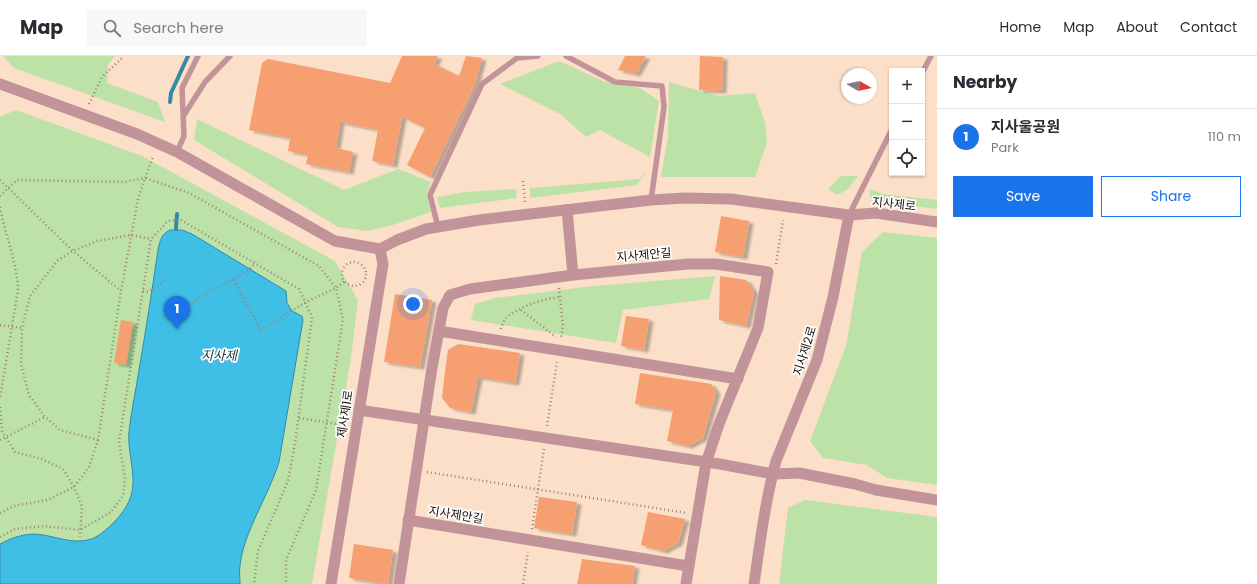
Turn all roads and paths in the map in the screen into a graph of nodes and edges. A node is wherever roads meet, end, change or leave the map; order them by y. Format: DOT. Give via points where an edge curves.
graph roads {
  1 [pos="198,56"];
  2 [pos="230,56"];
  3 [pos="538,56"];
  4 [pos="566,56"];
  5 [pos="931,56"];
  6 [pos="122,58"];
  7 [pos="925,68"];
  8 [pos="0,84"];
  9 [pos="84,114"];
  10 [pos="184,116"];
  11 [pos="889,135"];
  12 [pos="177,152"];
  13 [pos="153,157"];
  14 [pos="145,178"];
  15 [pos="0,180"];
  16 [pos="523,181"];
  17 [pos="8,188"];
  18 [pos="0,196"];
  19 [pos="651,200"];
  20 [pos="0,207"];
  21 [pos="567,210"];
  22 [pos="527,214"];
  23 [pos="849,215"];
  24 [pos="783,220"];
  25 [pos="937,222"];
  26 [pos="438,227"];
  27 [pos="132,235"];
  28 [pos="151,239"];
  29 [pos="380,249"];
  30 [pos="73,251"];
  31 [pos="149,255"];
  32 [pos="153,256"];
  33 [pos="255,262"];
  34 [pos="776,264"];
  35 [pos="573,275"];
  36 [pos="233,279"];
  37 [pos="166,280"];
  38 [pos="345,281"];
  39 [pos="558,286"];
  40 [pos="336,288"];
  41 [pos="121,291"];
  42 [pos="143,291"];
  43 [pos="560,297"];
  44 [pos="306,302"];
  45 [pos="182,308"];
  46 [pos="521,310"];
  47 [pos="0,325"];
  48 [pos="11,326"];
  49 [pos="22,328"];
  50 [pos="439,331"];
  51 [pos="500,331"];
  52 [pos="133,355"];
  53 [pos="139,355"];
  54 [pos="557,357"];
  55 [pos="738,379"];
  56 [pos="0,398"];
  57 [pos="0,407"];
  58 [pos="359,410"];
  59 [pos="45,417"];
  60 [pos="299,418"];
  61 [pos="424,418"];
  62 [pos="326,421"];
  63 [pos="344,425"];
  64 [pos="547,429"];
  65 [pos="6,437"];
  66 [pos="0,440"];
  67 [pos="98,440"];
  68 [pos="544,447"];
  69 [pos="706,463"];
  70 [pos="426,471"];
  71 [pos="772,474"];
  72 [pos="74,487"];
  73 [pos="537,490"];
  74 [pos="937,500"];
  75 [pos="0,513"];
  76 [pos="687,513"];
  77 [pos="408,520"];
  78 [pos="80,530"];
  79 [pos="531,531"];
  80 [pos="0,537"];
  81 [pos="80,537"];
  82 [pos="528,549"];
  83 [pos="688,566"];
  84 [pos="254,584"];
  85 [pos="286,584"];
  86 [pos="331,584"];
  87 [pos="399,584"];
  88 [pos="523,584"];
  89 [pos="686,584"];
  90 [pos="754,584"];
  1 -- 10 [label="lane" via="182,88"];
  2 -- 10 [label="lane" via="205,82"];
  3 -- 26 [label="lane" via="517,58 482,84 430,195"];
  4 -- 19 [label="lane" via="615,82 662,86 664,107"];
  5 -- 7 [label="lane"];
  6 -- 9 [label="path" via="102,77"];
  8 -- 9 [label="street"];
  9 -- 12 [label="street"];
  10 -- 12 [label="lane" via="184,136"];
  11 -- 23 [label="lane, 지사제2로"];
  12 -- 29 [label="street" via="335,241"];
  13 -- 14 [label="path"];
  14 -- 17 [label="path" via="125,182 17,180"];
  14 -- 27 [label="path" via="138,199"];
  14 -- 40 [label="path" via="189,193 319,266"];
  15 -- 17 [label="path"];
  16 -- 22 [label="path"];
  17 -- 18 [label="path"];
  17 -- 30 [label="path"];
  19 -- 21 [label="street, 지사제로"];
  19 -- 23 [label="street, 지사제로" via="731,199"];
  20 -- 48 [label="path" via="18,274 18,290"];
  21 -- 22 [label="street, 지사제로"];
  21 -- 35 [label="street"];
  22 -- 26 [label="street, 지사제로"];
  23 -- 25 [label="street, 지사제로" via="876,213"];
  23 -- 71 [label="street, 지사제2로" via="833,297 817,360"];
  24 -- 34 [label="path"];
  26 -- 29 [label="street, 지사제로" via="426,229"];
  27 -- 28 [label="path"];
  27 -- 30 [label="path" via="97,241"];
  27 -- 41 [label="path"];
  28 -- 31 [label="path"];
  28 -- 33 [label="path" via="168,221 181,220"];
  29 -- 58 [label="street, 제사제1로" via="382,264"];
  30 -- 41 [label="path"];
  30 -- 49 [label="path" via="58,260 30,296"];
  31 -- 32 [label="path"];
  31 -- 42 [label="path"];
  33 -- 36 [label="path" via="252,267"];
  33 -- 44 [label="path" via="299,289"];
  35 -- 50 [label="street, 지사제안길" via="470,288 450,296 443,308"];
  35 -- 55 [label="street, 지사제안길" via="688,264 716,264 768,272 758,328"];
  36 -- 44 [label="path" via="261,330"];
  36 -- 45 [label="path"];
  37 -- 42 [label="path" via="148,292"];
  38 -- 38 [label="path" via="355,286 365,280 366,272 353,261 343,270"];
  38 -- 40 [label="path"];
  39 -- 43 [label="path"];
  40 -- 44 [label="path"];
  40 -- 62 [label="path" via="343,319"];
  41 -- 67 [label="path"];
  42 -- 52 [label="path"];
  43 -- 46 [label="path" via="549,298"];
  43 -- 46 [label="path" via="563,326 561,340"];
  44 -- 60 [label="path" via="312,317"];
  46 -- 51 [label="path" via="506,318"];
  47 -- 48 [label="path"];
  48 -- 49 [label="path"];
  48 -- 56 [label="path"];
  49 -- 59 [label="path" via="21,364 29,395"];
  50 -- 55 [label="street"];
  50 -- 61 [label="street, 지사제안길"];
  52 -- 53 [label="path"];
  52 -- 78 [label="path" via="119,442 125,478 123,496 111,512"];
  54 -- 64 [label="path"];
  55 -- 69 [label="street, 지사제안길"];
  57 -- 65 [label="path" via="2,431"];
  58 -- 61 [label="street"];
  58 -- 86 [label="street, 제사제1로"];
  59 -- 65 [label="path"];
  59 -- 67 [label="path" via="60,430"];
  60 -- 62 [label="path"];
  60 -- 84 [label="path" via="288,481 258,550"];
  61 -- 69 [label="street"];
  61 -- 77 [label="street, 지사제안길"];
  62 -- 63 [label="path"];
  62 -- 85 [label="path" via="316,490 286,560"];
  65 -- 66 [label="path"];
  65 -- 72 [label="path" via="15,452 42,459 63,469"];
  67 -- 72 [label="path" via="89,467"];
  68 -- 73 [label="path"];
  69 -- 71 [label="street"];
  69 -- 83 [label="street, 지사제안길"];
  70 -- 73 [label="path"];
  71 -- 74 [label="street" via="799,473"];
  71 -- 90 [label="street, 지사제2로"];
  72 -- 75 [label="path" via="47,500 14,506"];
  72 -- 78 [label="path" via="82,507"];
  73 -- 76 [label="path"];
  73 -- 79 [label="path"];
  77 -- 83 [label="street, 지사제안길"];
  77 -- 87 [label="street, 지사제안길"];
  78 -- 80 [label="path" via="44,526 15,529"];
  78 -- 81 [label="path"];
  82 -- 88 [label="path"];
  83 -- 89 [label="street, 지사제안길"];
}
